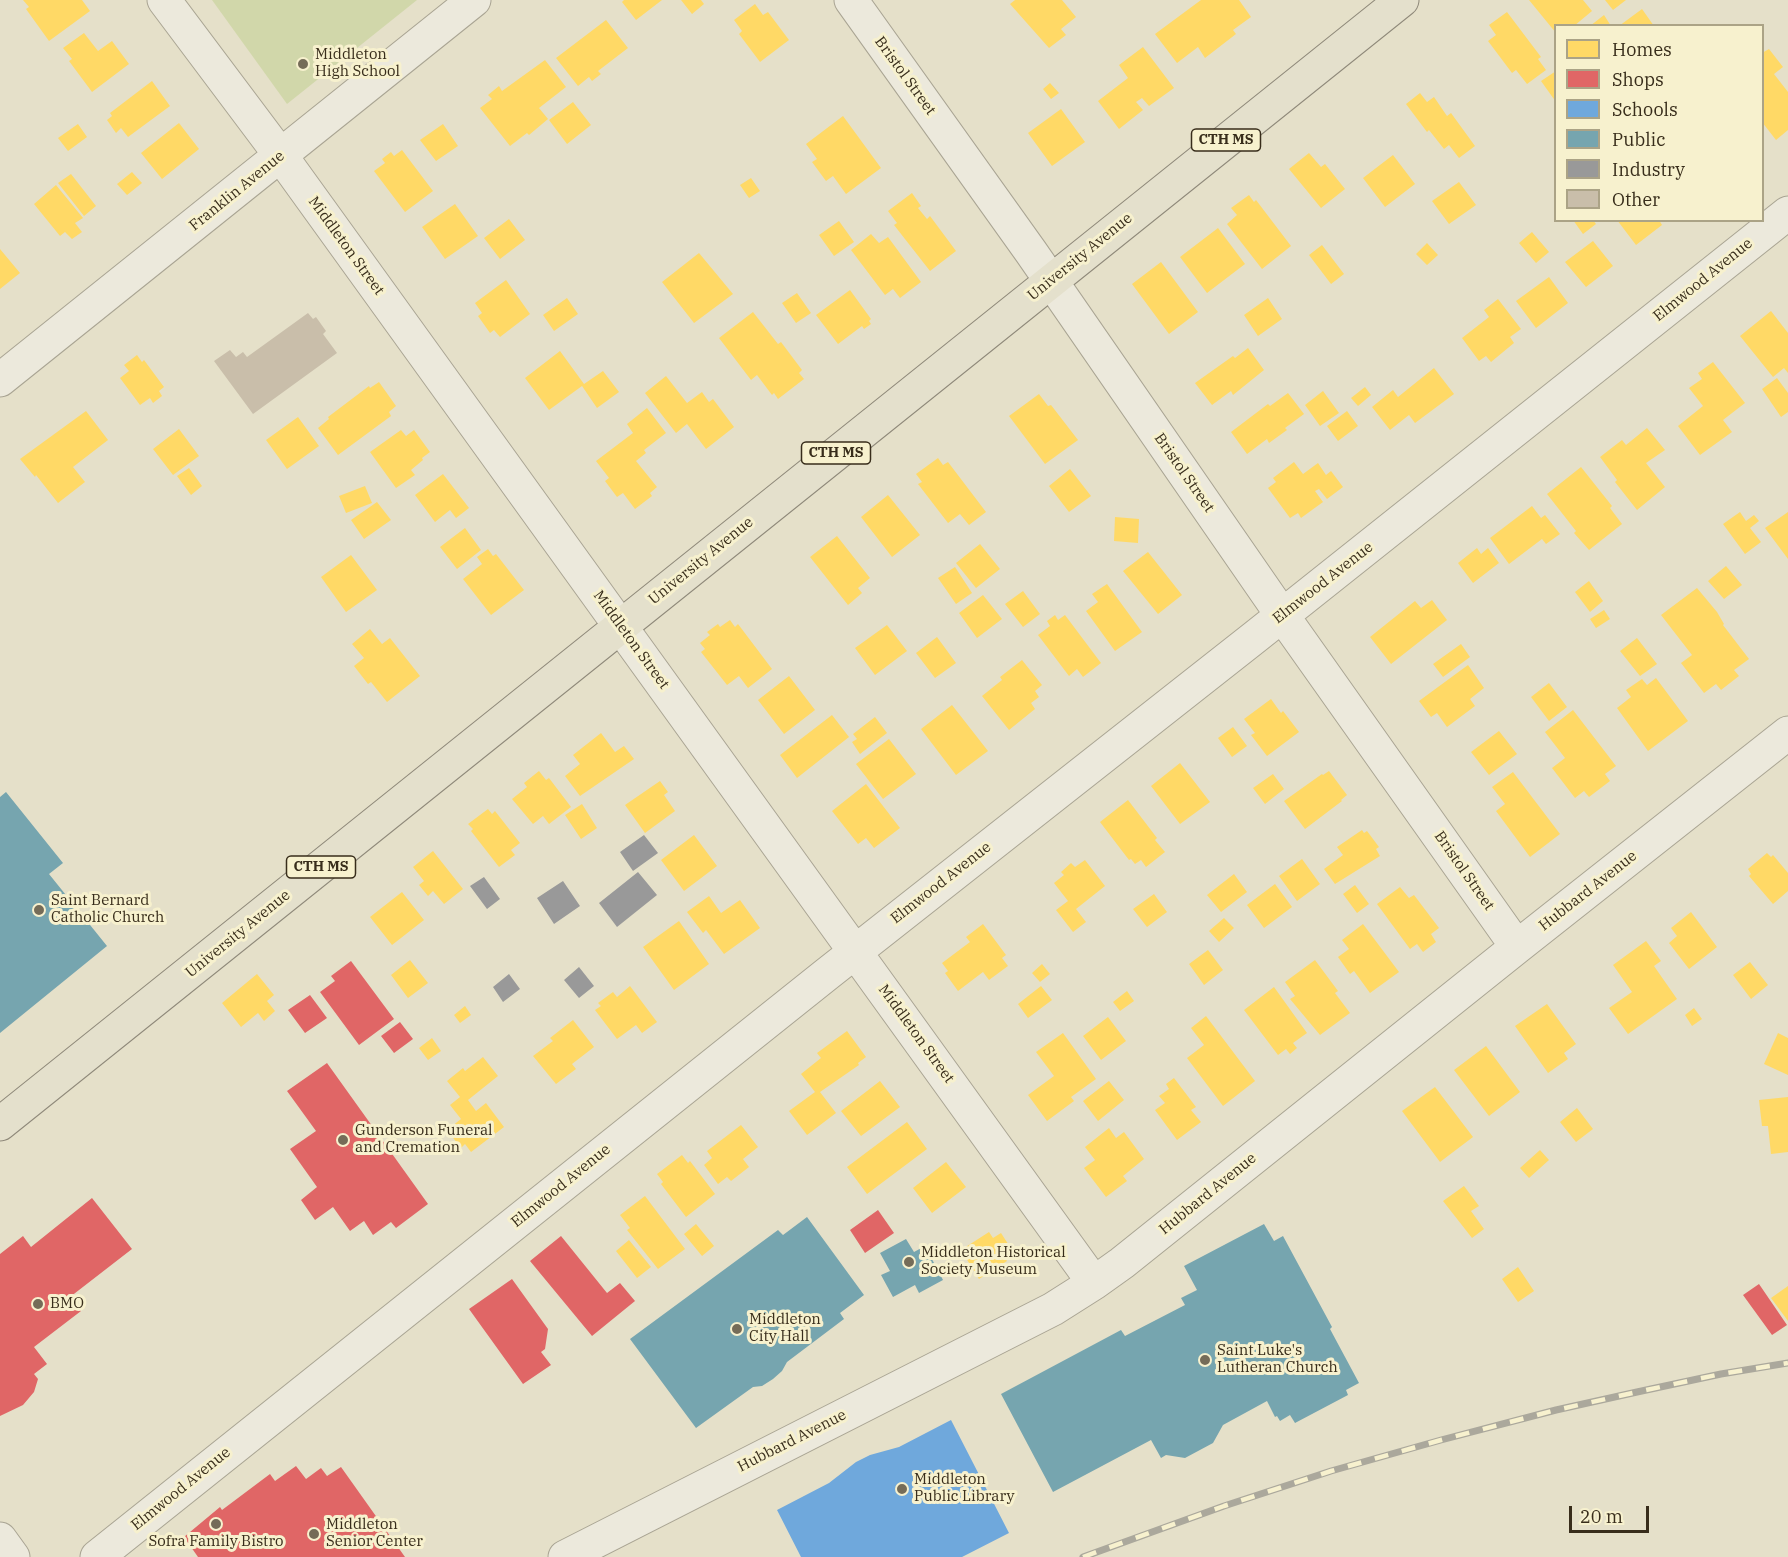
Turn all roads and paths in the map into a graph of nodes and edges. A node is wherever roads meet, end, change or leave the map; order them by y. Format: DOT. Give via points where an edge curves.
graph roads {
  1 [pos="164,0"];
  2 [pos="474,0"];
  3 [pos="851,0"];
  4 [pos="1402,0"];
  5 [pos="281,156"];
  6 [pos="1788,213"];
  7 [pos="1051,281"];
  8 [pos="0,380"];
  9 [pos="1282,615"];
  10 [pos="621,625"];
  11 [pos="1788,734"];
  12 [pos="1517,946"];
  13 [pos="856,951"];
  14 [pos="0,1124"];
  15 [pos="1094,1283"];
  16 [pos="0,1539"];
  17 [pos="13,1557"];
  18 [pos="97,1557"];
  19 [pos="565,1557"];
  1 -- 5 [label="street, Middleton Street"];
  2 -- 5 [label="street, Franklin Avenue"];
  3 -- 7 [label="street, Bristol Street"];
  4 -- 7 [label="main road, University Avenue / CTH MS"];
  5 -- 8 [label="street, Franklin Avenue"];
  5 -- 10 [label="street, Middleton Street"];
  6 -- 9 [label="street, Elmwood Avenue"];
  7 -- 9 [label="street, Bristol Street"];
  7 -- 10 [label="main road, University Avenue / CTH MS"];
  9 -- 12 [label="street, Bristol Street"];
  9 -- 13 [label="street, Elmwood Avenue"];
  10 -- 13 [label="street, Middleton Street"];
  10 -- 14 [label="main road, University Avenue / CTH MS"];
  11 -- 12 [label="street, Hubbard Avenue"];
  12 -- 15 [label="street, Hubbard Avenue"];
  13 -- 15 [label="street, Middleton Street"];
  13 -- 18 [label="street, Elmwood Avenue"];
  15 -- 19 [label="street, Hubbard Avenue" via="1053,1309"];
  16 -- 17 [label="street"];
}
